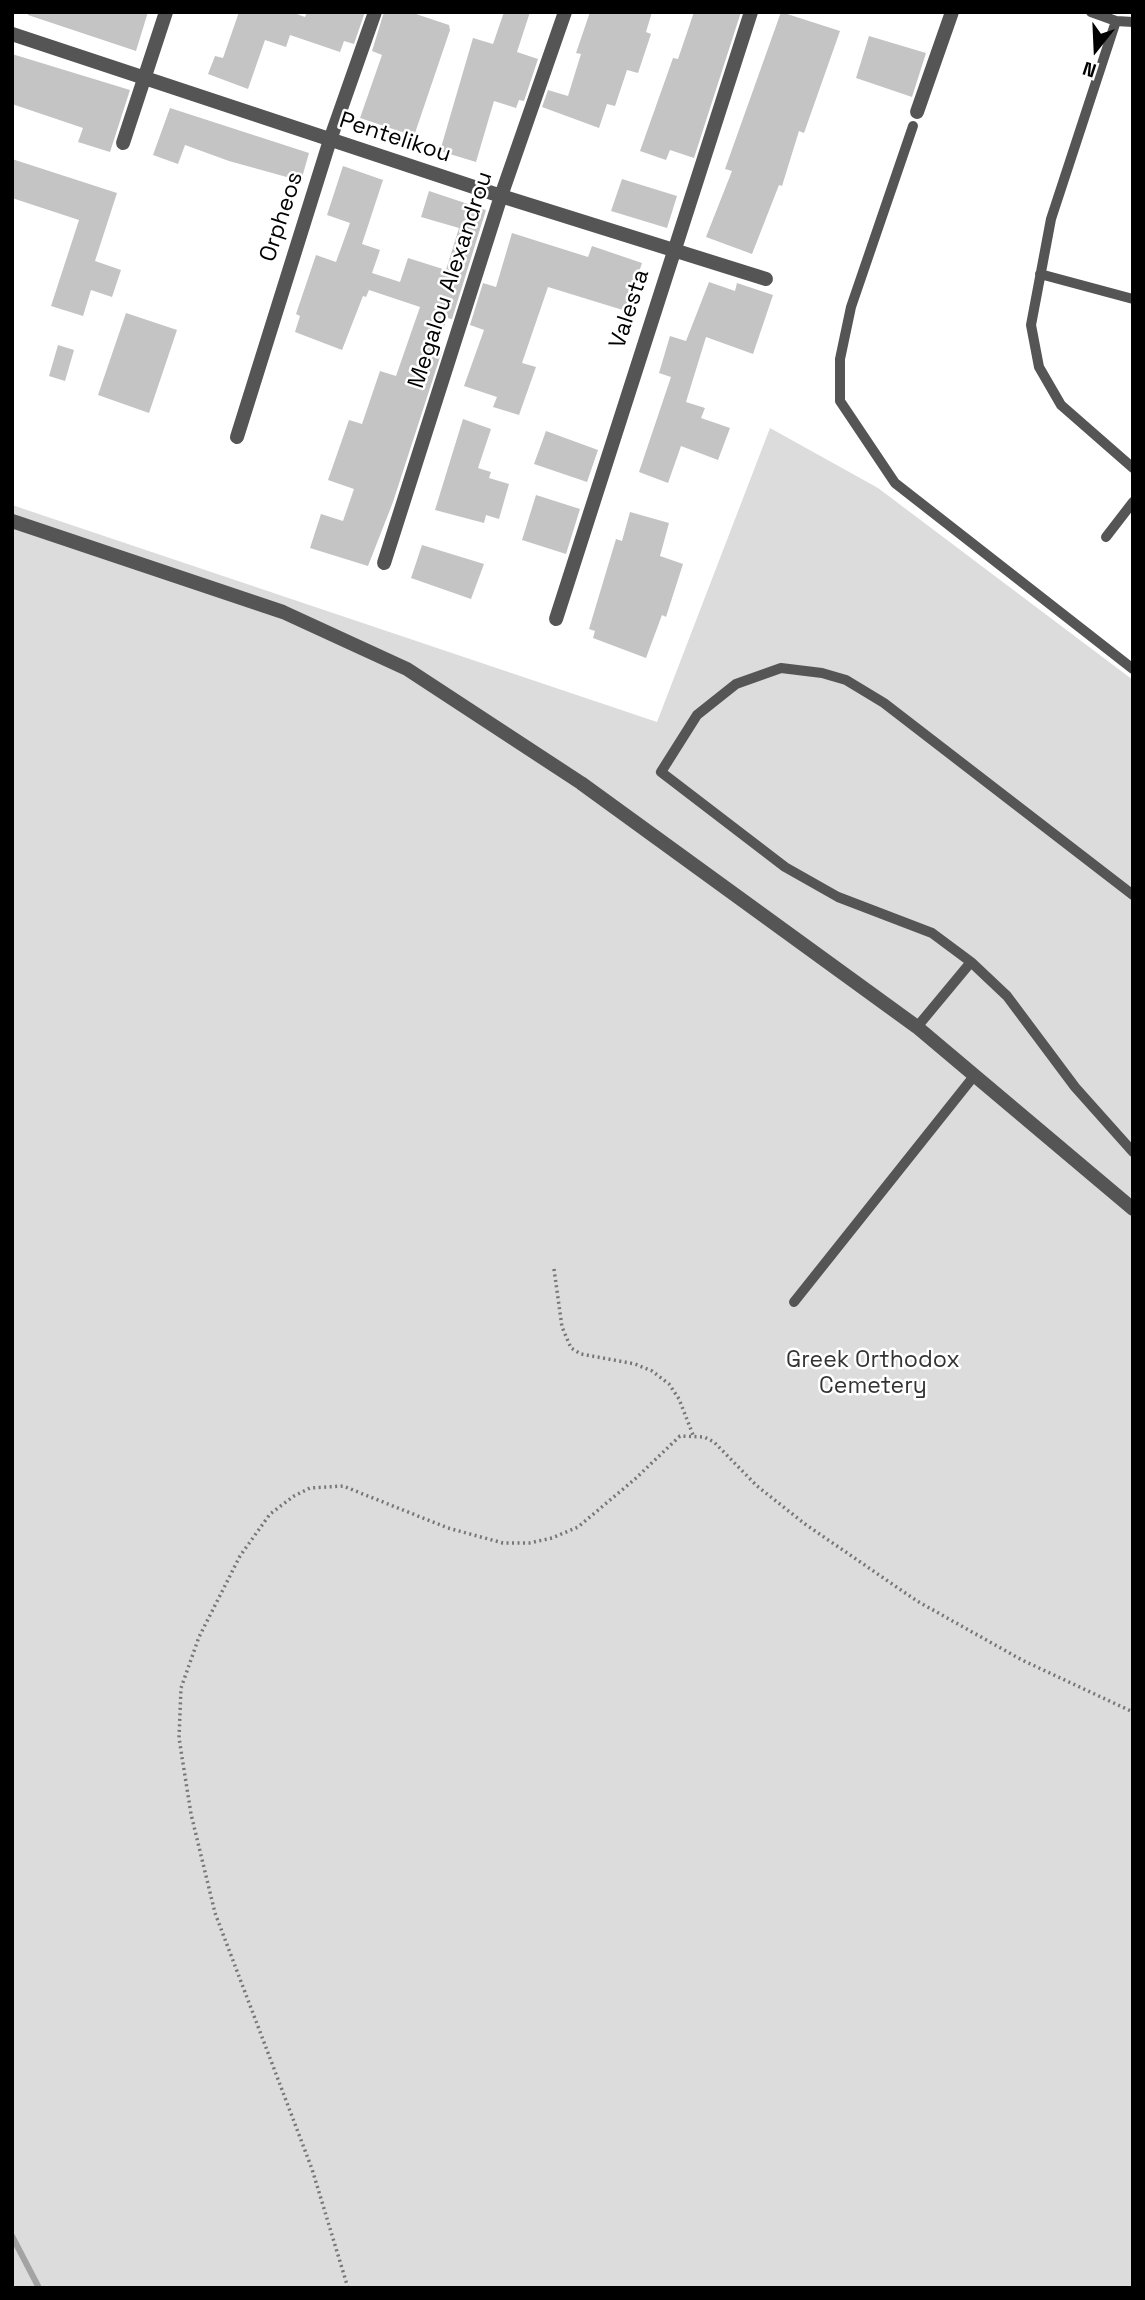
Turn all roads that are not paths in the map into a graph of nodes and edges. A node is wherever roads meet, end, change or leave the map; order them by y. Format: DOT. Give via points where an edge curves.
graph roads {
  1 [pos="166,12"];
  2 [pos="375,12"];
  3 [pos="565,12"];
  4 [pos="751,12"];
  5 [pos="953,12"];
  6 [pos="1091,12"];
  7 [pos="1116,21"];
  8 [pos="1133,22"];
  9 [pos="12,34"];
  10 [pos="145,77"];
  11 [pos="915,119"];
  12 [pos="330,140"];
  13 [pos="123,142"];
  14 [pos="501,196"];
  15 [pos="673,250"];
  16 [pos="1040,274"];
  17 [pos="766,279"];
  18 [pos="1133,299"];
  19 [pos="237,437"];
  20 [pos="1133,468"];
  21 [pos="1133,502"];
  22 [pos="12,521"];
  23 [pos="1106,537"];
  24 [pos="384,563"];
  25 [pos="556,619"];
  26 [pos="1133,668"];
  27 [pos="1133,895"];
  28 [pos="971,962"];
  29 [pos="917,1027"];
  30 [pos="974,1076"];
  31 [pos="1133,1152"];
  32 [pos="1133,1209"];
  33 [pos="794,1301"];
  1 -- 10 [label="street"];
  2 -- 12 [label="street, Orpheos"];
  3 -- 14 [label="street, Megalou Alexandrou"];
  4 -- 15 [label="street, Valesta"];
  5 -- 11 [label="street"];
  6 -- 7 [label="lane"];
  7 -- 8 [label="lane"];
  7 -- 16 [label="lane" via="1051,219"];
  9 -- 10 [label="street, Pentelikou"];
  10 -- 12 [label="street, Pentelikou"];
  10 -- 13 [label="street"];
  11 -- 26 [label="lane" via="851,307 840,359 840,401 895,483"];
  12 -- 14 [label="street, Pentelikou"];
  12 -- 19 [label="street, Orpheos"];
  14 -- 15 [label="street, Pentelikou"];
  14 -- 24 [label="street, Megalou Alexandrou"];
  15 -- 17 [label="street, Pentelikou"];
  15 -- 25 [label="street, Valesta"];
  16 -- 18 [label="lane"];
  16 -- 20 [label="lane" via="1031,325 1040,367 1061,405"];
  21 -- 23 [label="lane"];
  22 -- 29 [label="street" via="283,612 407,668 580,783"];
  27 -- 28 [label="lane" via="884,703 846,680 781,668 736,684 697,715 661,772 785,867 838,897 932,933"];
  28 -- 29 [label="lane"];
  28 -- 31 [label="lane" via="1007,996 1075,1087"];
  29 -- 30 [label="street"];
  30 -- 32 [label="street"];
  30 -- 33 [label="lane"];
}
